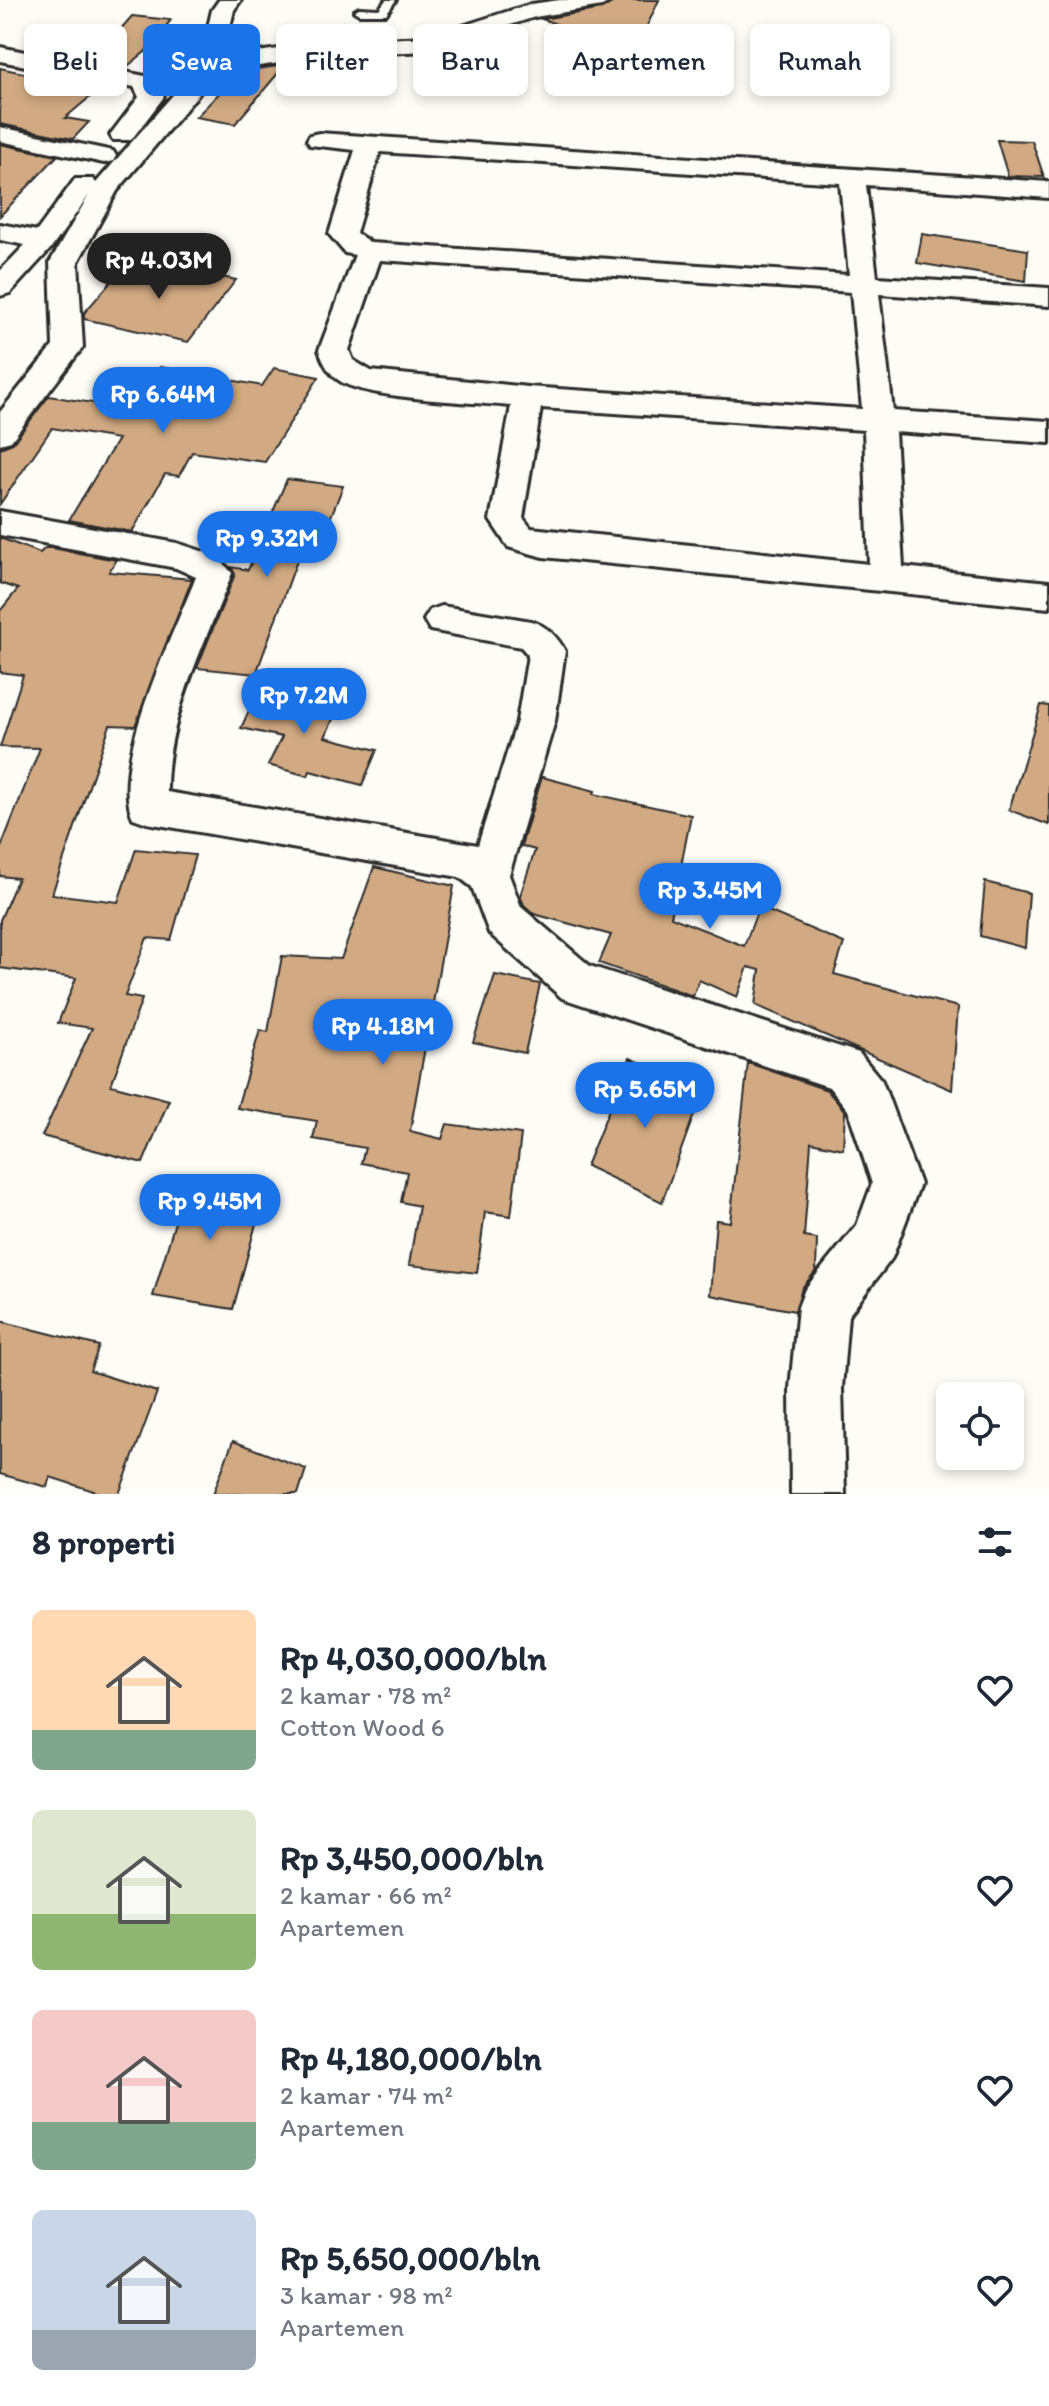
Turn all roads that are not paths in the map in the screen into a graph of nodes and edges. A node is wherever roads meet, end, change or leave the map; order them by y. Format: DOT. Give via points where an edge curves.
graph roads {
  1 [pos="230,0"];
  2 [pos="391,0"];
  3 [pos="602,0"];
  4 [pos="359,11"];
  5 [pos="220,24"];
  6 [pos="0,54"];
  7 [pos="260,59"];
  8 [pos="185,96"];
  9 [pos="0,134"];
  10 [pos="319,140"];
  11 [pos="370,143"];
  12 [pos="104,156"];
  13 [pos="852,178"];
  14 [pos="1049,190"];
  15 [pos="0,232"];
  16 [pos="44,240"];
  17 [pos="370,251"];
  18 [pos="864,283"];
  19 [pos="0,287"];
  20 [pos="1049,297"];
  21 [pos="528,397"];
  22 [pos="879,421"];
  23 [pos="1049,432"];
  24 [pos="0,433"];
  25 [pos="0,523"];
  26 [pos="887,579"];
  27 [pos="1049,595"];
  28 [pos="442,620"];
  29 [pos="489,875"];
  30 [pos="818,1494"];
  1 -- 5 [label="street"];
  2 -- 4 [label="lane" via="382,12"];
  3 -- 7 [label="street" via="531,11 430,44 335,48"];
  6 -- 12 [label="street" via="142,82 151,98"];
  8 -- 24 [label="street" via="99,200 64,262 68,347"];
  9 -- 12 [label="street"];
  10 -- 11 [label="street"];
  11 -- 13 [label="street"];
  11 -- 17 [label="street" via="342,234 355,247"];
  12 -- 16 [label="street"];
  13 -- 14 [label="street"];
  13 -- 18 [label="street"];
  15 -- 16 [label="street"];
  16 -- 19 [label="street"];
  17 -- 18 [label="street"];
  17 -- 21 [label="street" via="334,350 349,375"];
  18 -- 20 [label="street"];
  18 -- 22 [label="street"];
  21 -- 22 [label="street"];
  21 -- 26 [label="street" via="506,520 520,538"];
  22 -- 23 [label="street"];
  22 -- 26 [label="street"];
  25 -- 29 [label="street" via="177,556 215,573 179,663 149,764 147,806 468,860"];
  26 -- 27 [label="street"];
  28 -- 29 [label="street" via="531,635 547,651 536,721"];
  29 -- 30 [label="street" via="504,919 577,983 843,1069 866,1097 896,1184 875,1241 823,1307 816,1388"];
}
